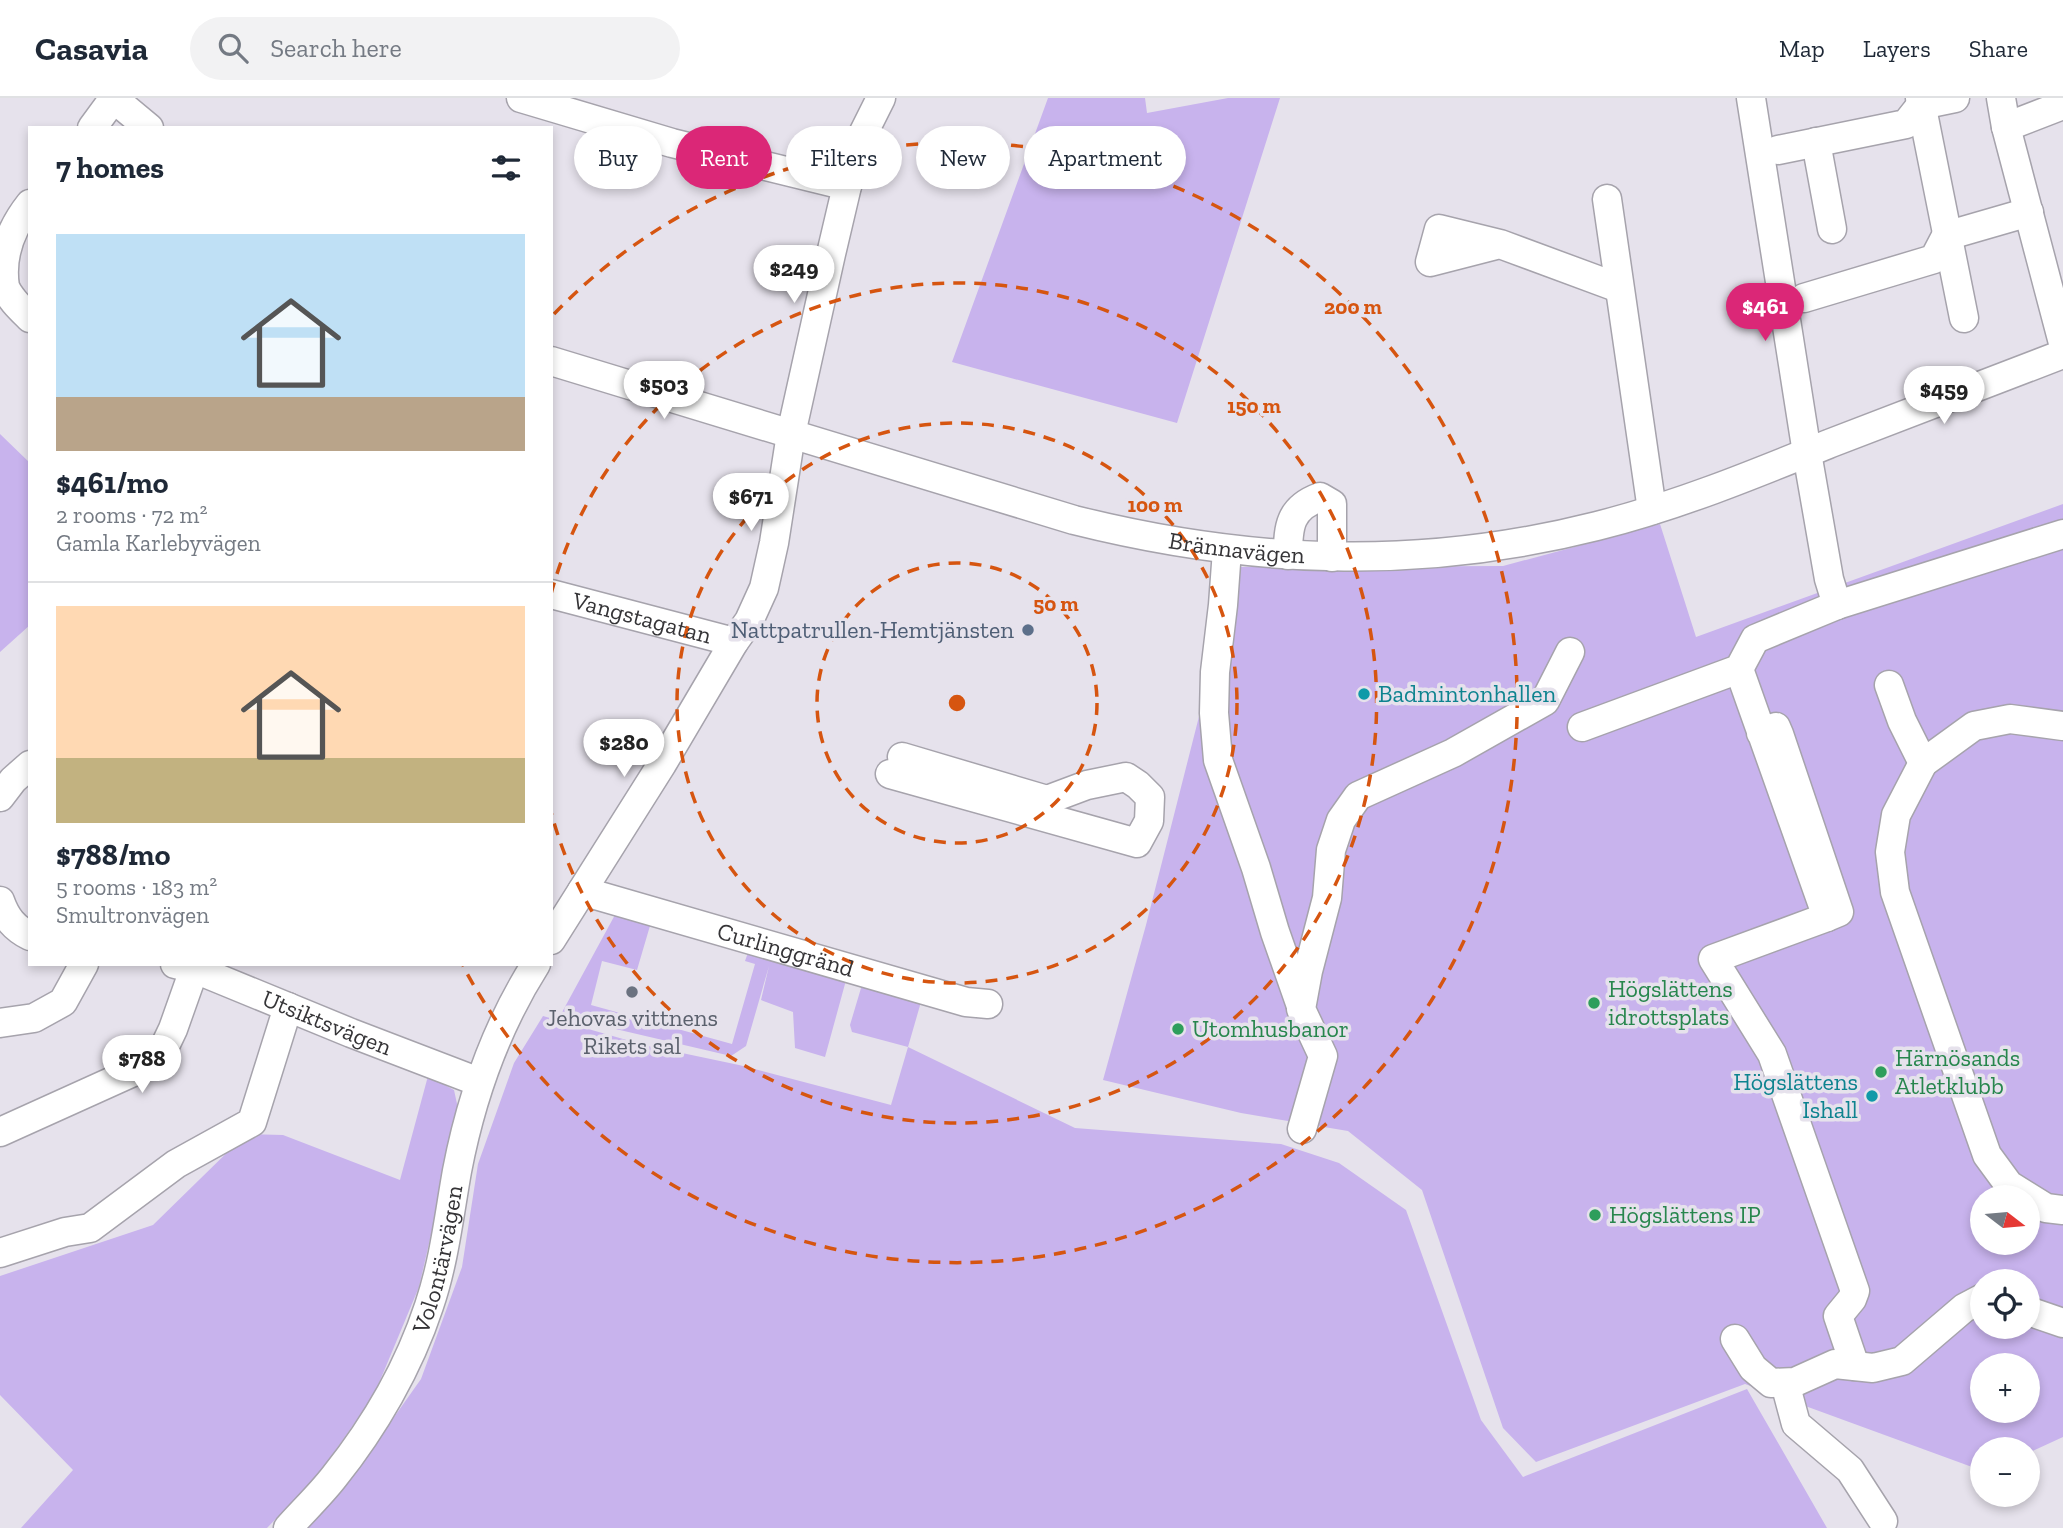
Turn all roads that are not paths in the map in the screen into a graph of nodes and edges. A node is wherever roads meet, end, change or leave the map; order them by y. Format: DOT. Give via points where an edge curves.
graph roads {
  1 [pos="113,98"];
  2 [pos="521,98"];
  3 [pos="881,98"];
  4 [pos="1751,98"];
  5 [pos="1955,98"];
  6 [pos="2001,98"];
  7 [pos="1920,101"];
  8 [pos="2063,105"];
  9 [pos="93,126"];
  10 [pos="147,126"];
  11 [pos="867,126"];
  12 [pos="2006,128"];
  13 [pos="1816,142"];
  14 [pos="1778,150"];
  15 [pos="786,171"];
  16 [pos="846,189"];
  17 [pos="1607,199"];
  18 [pos="28,207"];
  19 [pos="2029,212"];
  20 [pos="1832,229"];
  21 [pos="1946,236"];
  22 [pos="1500,244"];
  23 [pos="2,278"];
  24 [pos="1619,288"];
  25 [pos="1804,299"];
  26 [pos="28,316"];
  27 [pos="1964,318"];
  28 [pos="2063,342"];
  29 [pos="2063,354"];
  30 [pos="553,362"];
  31 [pos="791,434"];
  32 [pos="1807,453"];
  33 [pos="1652,510"];
  34 [pos="2063,534"];
  35 [pos="1227,550"];
  36 [pos="1288,555"];
  37 [pos="1332,557"];
  38 [pos="1833,592"];
  39 [pos="553,595"];
  40 [pos="734,642"];
  41 [pos="1570,652"];
  42 [pos="1739,669"];
  43 [pos="1889,685"];
  44 [pos="2063,726"];
  45 [pos="1583,727"];
  46 [pos="1923,763"];
  47 [pos="896,766"];
  48 [pos="28,767"];
  49 [pos="0,797"];
  50 [pos="582,891"];
  51 [pos="553,937"];
  52 [pos="83,966"];
  53 [pos="189,966"];
  54 [pos="535,966"];
  55 [pos="988,1004"];
  56 [pos="288,1007"];
  57 [pos="1301,1009"];
  58 [pos="0,1023"];
  59 [pos="479,1082"];
  60 [pos="1301,1129"];
  61 [pos="0,1132"];
  62 [pos="2063,1210"];
  63 [pos="0,1253"];
  64 [pos="1970,1305"];
  65 [pos="2040,1315"];
  66 [pos="2063,1322"];
  67 [pos="1735,1339"];
  68 [pos="1855,1366"];
  69 [pos="1785,1383"];
  70 [pos="1883,1521"];
  71 [pos="288,1528"];
  1 -- 9 [label="street"];
  1 -- 10 [label="street"];
  2 -- 15 [label="street"];
  3 -- 11 [label="street"];
  4 -- 32 [label="street"];
  5 -- 7 [label="street"];
  6 -- 12 [label="street"];
  7 -- 13 [label="street" via="1906,124"];
  7 -- 21 [label="street"];
  8 -- 12 [label="street"];
  12 -- 19 [label="street"];
  13 -- 14 [label="street"];
  13 -- 20 [label="street"];
  16 -- 31 [label="street"];
  17 -- 24 [label="street"];
  18 -- 23 [label="street" via="10,230"];
  19 -- 21 [label="street"];
  19 -- 28 [label="street"];
  21 -- 25 [label="street" via="1934,259"];
  21 -- 27 [label="street"];
  22 -- 24 [label="street"];
  23 -- 26 [label="street" via="13,301"];
  24 -- 33 [label="street"];
  29 -- 32 [label="street, Brännavägen"];
  30 -- 31 [label="street, Brännavägen"];
  31 -- 35 [label="street, Brännavägen" via="1074,520"];
  31 -- 40 [label="street" via="764,588"];
  32 -- 33 [label="street, Brännavägen"];
  32 -- 38 [label="street"];
  33 -- 37 [label="street, Brännavägen" via="1502,546"];
  34 -- 38 [label="street"];
  35 -- 36 [label="street, Brännavägen"];
  35 -- 57 [label="street" via="1215,673 1218,760 1256,868 1274,948"];
  36 -- 37 [label="street, Brännavägen"];
  36 -- 37 [label="street" via="1293,516 1318,503"];
  38 -- 42 [label="street" via="1755,639"];
  39 -- 40 [label="street, Vangstagatan"];
  40 -- 50 [label="street"];
  41 -- 57 [label="street" via="1545,701 1453,753 1358,796 1341,820 1331,850 1327,898"];
  42 -- 45 [label="street"];
  42 -- 68 [label="street" via="1827,918 1713,960 1772,1054 1782,1081 1855,1290 1838,1315"];
  43 -- 46 [label="street"];
  44 -- 46 [label="street" via="2010,719 1974,726"];
  46 -- 62 [label="street" via="1896,815 1890,852 1895,892 1987,1155 2009,1185 2046,1208"];
  47 -- 47 [label="street" via="1137,843 1149,821 1150,797 1126,777 1047,800"];
  48 -- 49 [label="street"];
  50 -- 51 [label="street"];
  50 -- 55 [label="street, Curlinggränd" via="966,1002"];
  52 -- 58 [label="street" via="63,1002 34,1018"];
  53 -- 56 [label="street, Utsiktsvägen"];
  53 -- 61 [label="street" via="173,1029 163,1050 144,1067"];
  54 -- 59 [label="street, Volontärvägen" via="513,1003"];
  56 -- 59 [label="street, Utsiktsvägen"];
  56 -- 63 [label="street" via="251,1122 176,1164 90,1228"];
  57 -- 60 [label="street" via="1323,1056"];
  59 -- 71 [label="street, Volontärvägen" via="444,1250 429,1306 405,1363 375,1419 334,1477"];
  64 -- 68 [label="street" via="1902,1361 1873,1368"];
  65 -- 66 [label="street"];
  67 -- 69 [label="street" via="1753,1368 1771,1383"];
  68 -- 69 [label="street" via="1835,1363"];
  69 -- 70 [label="street" via="1796,1424 1850,1470"];
}
